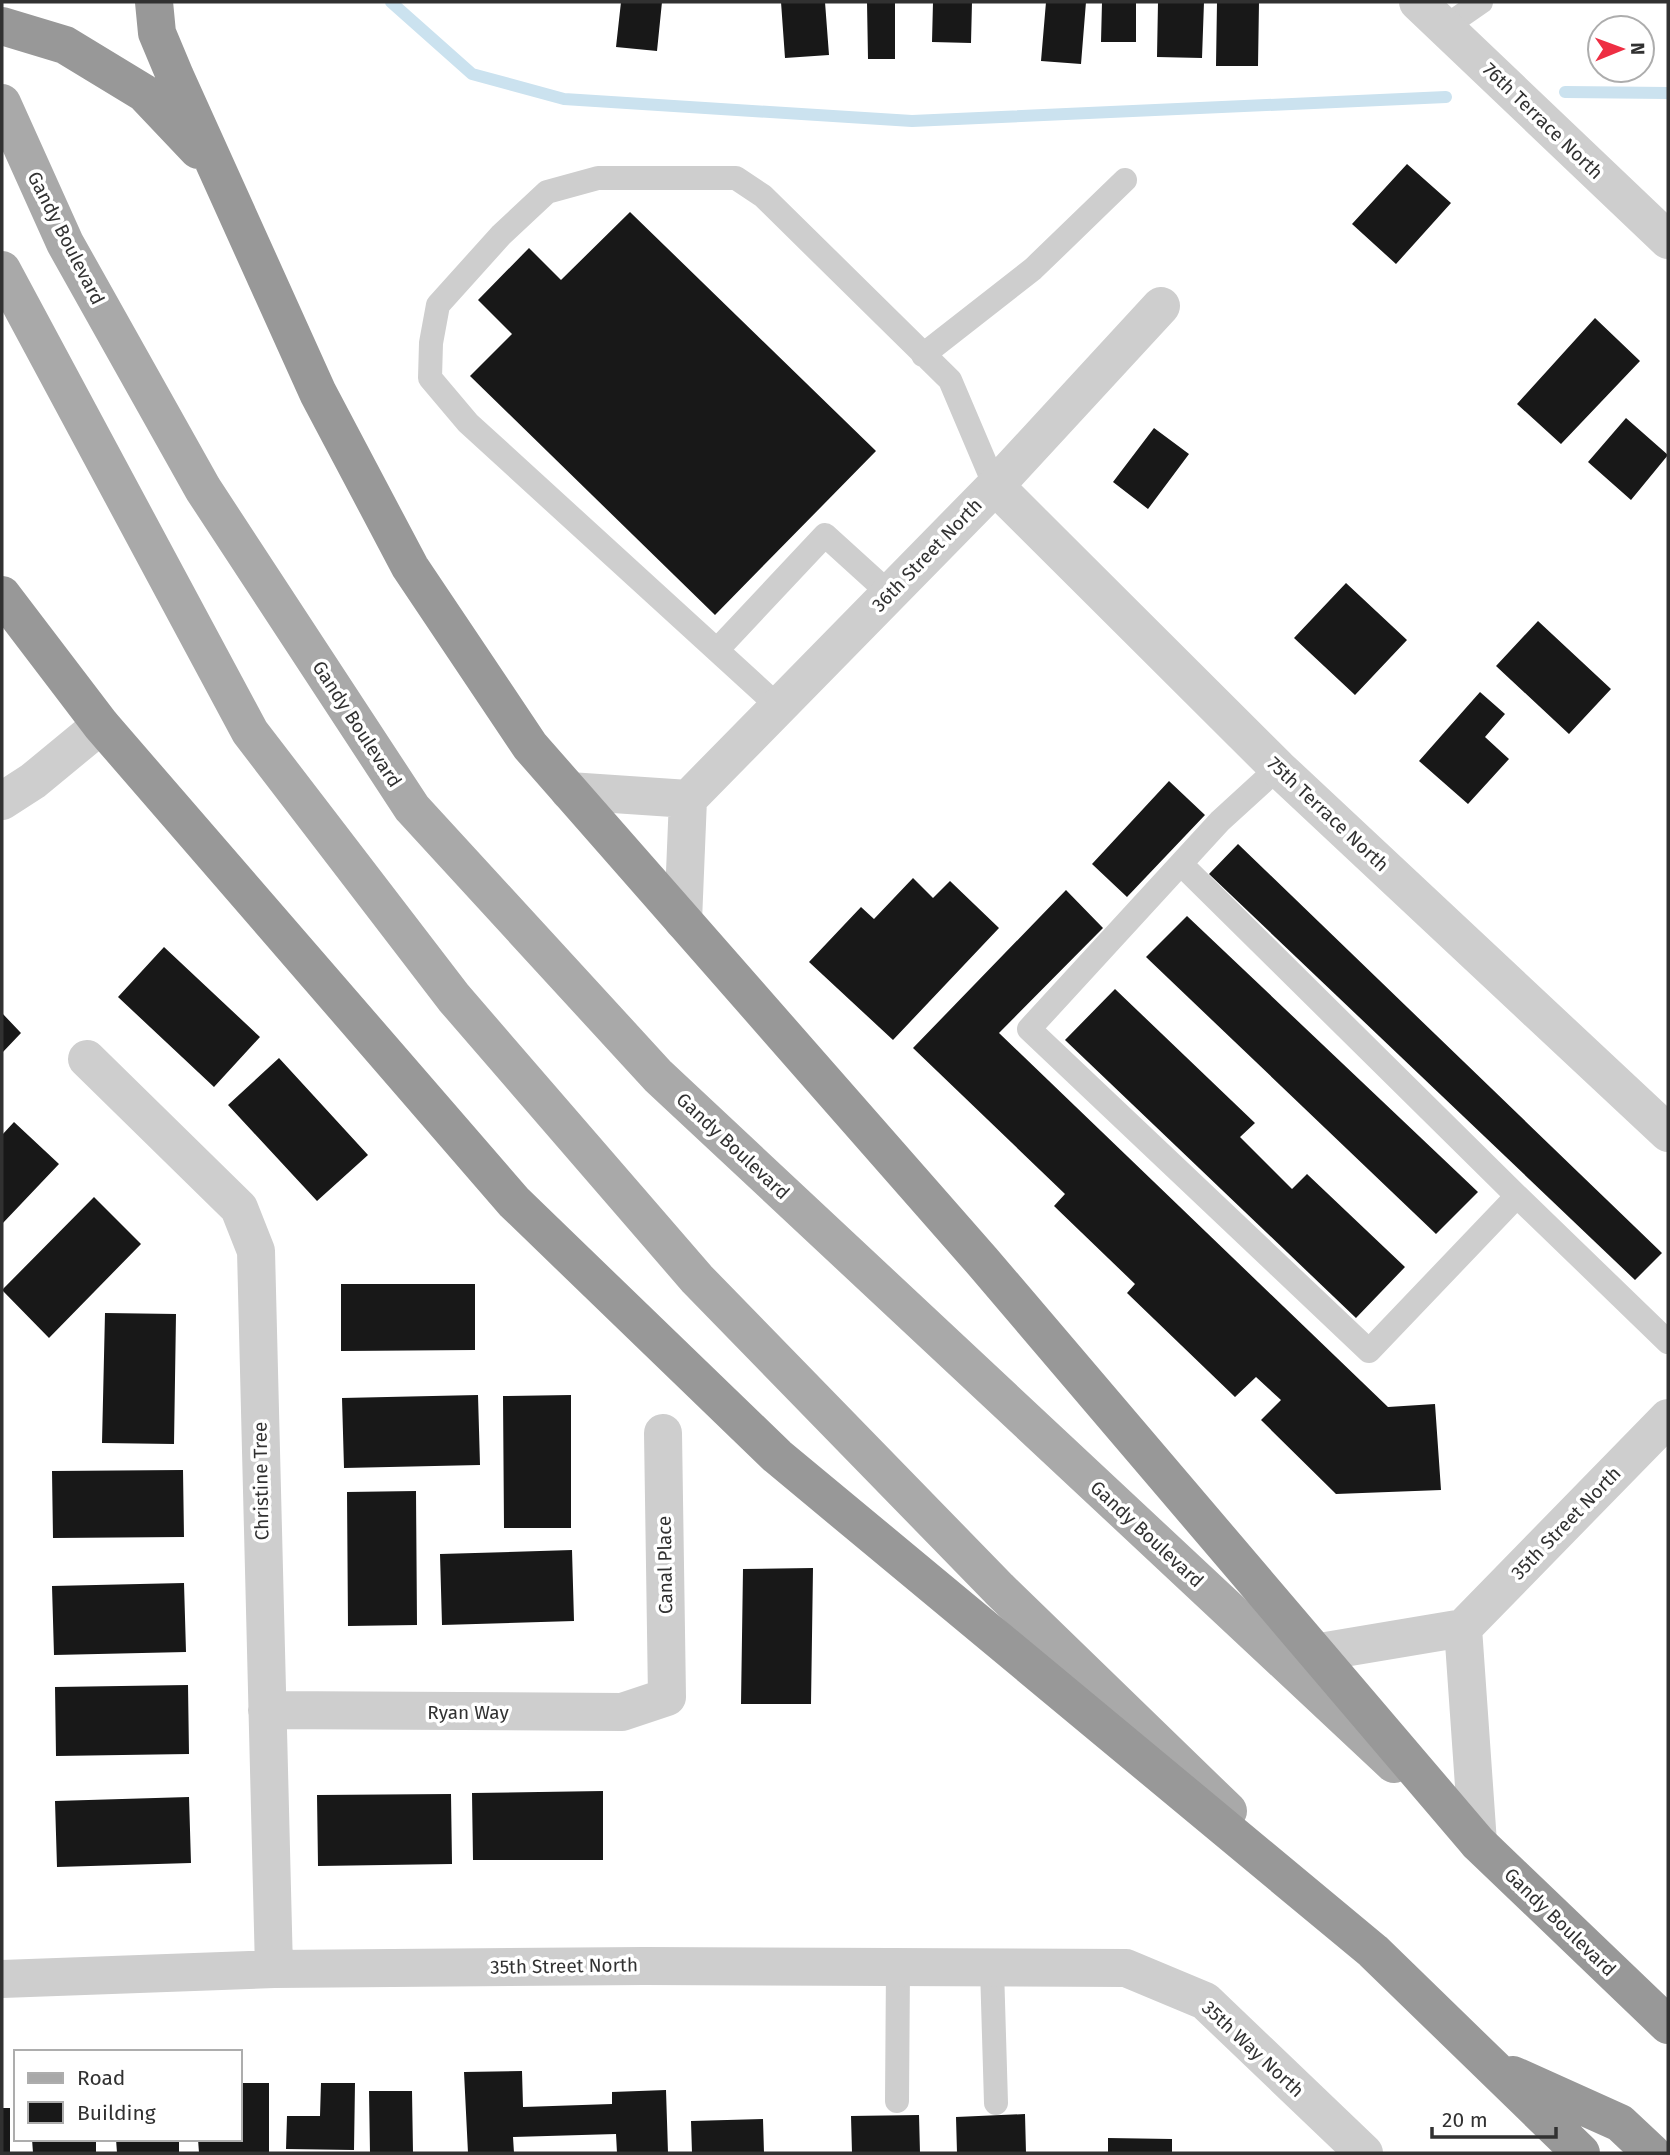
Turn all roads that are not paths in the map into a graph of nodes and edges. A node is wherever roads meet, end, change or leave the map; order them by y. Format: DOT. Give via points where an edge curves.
graph roads {
  1 [pos="154,2"];
  2 [pos="1481,2"];
  3 [pos="1431,15"];
  4 [pos="2,26"];
  5 [pos="2,103"];
  6 [pos="221,175"];
  7 [pos="1125,180"];
  8 [pos="1666,234"];
  9 [pos="2,270"];
  10 [pos="1161,306"];
  11 [pos="923,355"];
  12 [pos="995,486"];
  13 [pos="890,594"];
  14 [pos="2,596"];
  15 [pos="716,650"];
  16 [pos="779,707"];
  17 [pos="101,725"];
  18 [pos="1278,768"];
  19 [pos="569,791"];
  20 [pos="688,799"];
  21 [pos="2,801"];
  22 [pos="1181,864"];
  23 [pos="683,921"];
  24 [pos="87,1059"];
  25 [pos="1668,1133"];
  26 [pos="1517,1196"];
  27 [pos="1668,1342"];
  28 [pos="1665,1427"];
  29 [pos="663,1433"];
  30 [pos="1463,1628"];
  31 [pos="1314,1653"];
  32 [pos="667,1697"];
  33 [pos="267,1710"];
  34 [pos="1478,1843"];
  35 [pos="1373,1951"];
  36 [pos="898,1967"];
  37 [pos="992,1968"];
  38 [pos="1126,1968"];
  39 [pos="274,1969"];
  40 [pos="2,1979"];
  41 [pos="1668,2025"];
  42 [pos="1489,2064"];
  43 [pos="897,2101"];
  44 [pos="996,2103"];
  45 [pos="1364,2153"];
  46 [pos="1581,2153"];
  47 [pos="1652,2153"];
  1 -- 6 [label="highway" via="157,33"];
  2 -- 3 [label="lane"];
  3 -- 8 [label="street, 76th Terrace North"];
  4 -- 6 [label="highway" via="65,45 144,93"];
  5 -- 34 [label="main road, Gandy Boulevard" via="65,243 203,489 412,808 658,1076"];
  6 -- 19 [label="highway" via="318,393 410,567 530,746"];
  7 -- 11 [label="lane" via="1033,269"];
  9 -- 35 [label="main road" via="250,732 454,998 697,1279 999,1589"];
  10 -- 12 [label="street, 36th Street North"];
  11 -- 12 [label="lane" via="950,380"];
  11 -- 15 [label="lane" via="763,196 737,178 598,178 547,192 438,305 430,378 468,423"];
  12 -- 13 [label="street, 36th Street North"];
  12 -- 18 [label="street, 75th Terrace North"];
  13 -- 15 [label="lane" via="825,535"];
  13 -- 16 [label="street, 36th Street North"];
  14 -- 17 [label="highway"];
  15 -- 16 [label="lane"];
  16 -- 20 [label="street, 36th Street North"];
  17 -- 21 [label="street"];
  17 -- 35 [label="highway" via="513,1202 777,1456"];
  18 -- 22 [label="lane"];
  18 -- 25 [label="street, 75th Terrace North"];
  19 -- 20 [label="street"];
  19 -- 23 [label="highway"];
  20 -- 23 [label="street"];
  22 -- 26 [label="lane"];
  22 -- 26 [label="lane" via="1029,1029 1369,1350"];
  23 -- 31 [label="highway" via="991,1271"];
  24 -- 33 [label="street, Christine Tree" via="239,1208 256,1251"];
  26 -- 27 [label="lane"];
  28 -- 30 [label="street, 35th Street North"];
  29 -- 32 [label="street, Canal Place"];
  30 -- 31 [label="street"];
  30 -- 34 [label="street"];
  31 -- 34 [label="highway"];
  32 -- 33 [label="street, Ryan Way" via="622,1712"];
  33 -- 39 [label="street, Christine Tree"];
  34 -- 41 [label="highway, Gandy Boulevard"];
  35 -- 42 [label="highway"];
  36 -- 37 [label="street, 35th Street North"];
  36 -- 39 [label="street, 35th Street North"];
  36 -- 43 [label="lane"];
  37 -- 38 [label="street, 35th Street North"];
  37 -- 44 [label="lane"];
  38 -- 45 [label="street, 35th Way North" via="1205,2001"];
  39 -- 40 [label="street, 35th Street North"];
  42 -- 46 [label="highway"];
  42 -- 47 [label="highway" via="1620,2123"];
}
